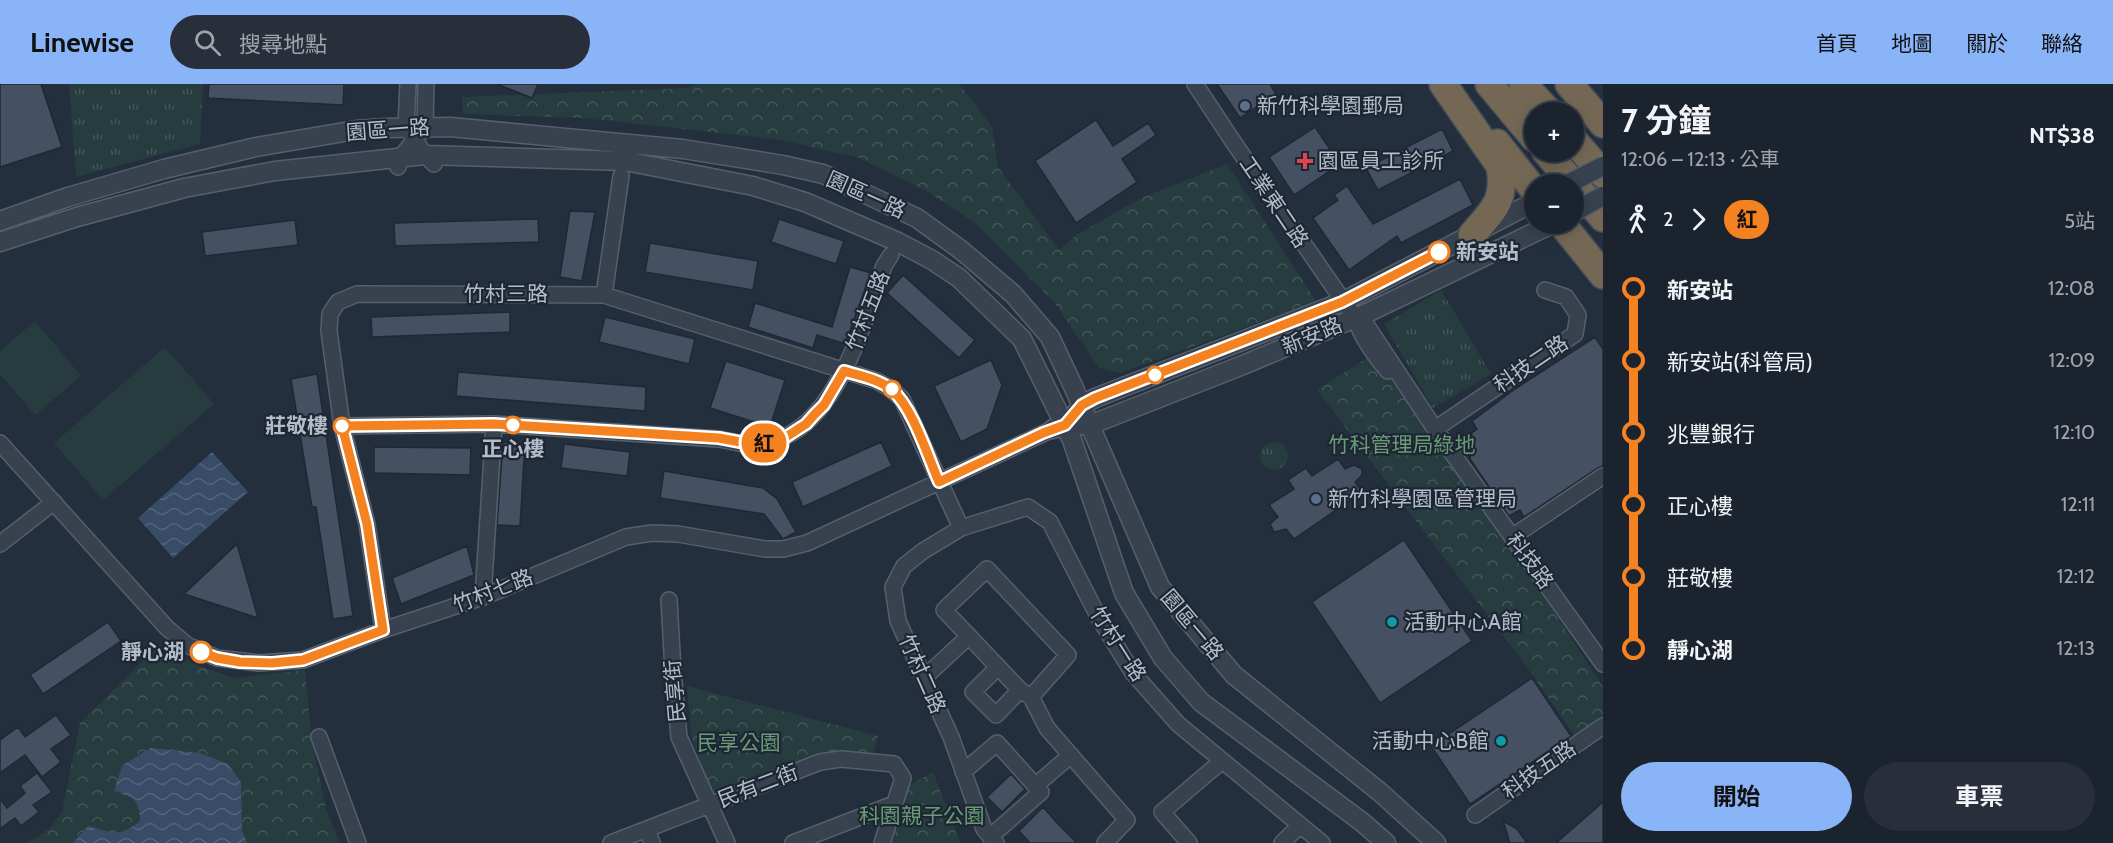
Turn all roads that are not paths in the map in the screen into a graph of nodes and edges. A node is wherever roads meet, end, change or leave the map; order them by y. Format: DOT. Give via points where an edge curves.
graph roads {
  1 [pos="408,84"];
  2 [pos="426,84"];
  3 [pos="1195,84"];
  4 [pos="1443,84"];
  5 [pos="1449,84"];
  6 [pos="1489,84"];
  7 [pos="1524,84"];
  8 [pos="1569,84"];
  9 [pos="1540,102"];
  10 [pos="1603,124"];
  11 [pos="1524,126"];
  12 [pos="415,131"];
  13 [pos="1584,152"];
  14 [pos="429,160"];
  15 [pos="1555,162"];
  16 [pos="399,163"];
  17 [pos="1603,166"];
  18 [pos="1603,174"];
  19 [pos="621,176"];
  20 [pos="1584,176"];
  21 [pos="1524,178"];
  22 [pos="1603,196"];
  23 [pos="1584,206"];
  24 [pos="1524,207"];
  25 [pos="1603,218"];
  26 [pos="0,220"];
  27 [pos="1531,234"];
  28 [pos="1570,234"];
  29 [pos="1472,235"];
  30 [pos="0,242"];
  31 [pos="891,255"];
  32 [pos="1603,275"];
  33 [pos="1545,290"];
  34 [pos="604,295"];
  35 [pos="1342,302"];
  36 [pos="1355,318"];
  37 [pos="844,371"];
  38 [pos="1082,405"];
  39 [pos="494,424"];
  40 [pos="1090,425"];
  41 [pos="342,426"];
  42 [pos="1059,427"];
  43 [pos="1435,429"];
  44 [pos="0,442"];
  45 [pos="1603,476"];
  46 [pos="939,482"];
  47 [pos="54,502"];
  48 [pos="961,528"];
  49 [pos="1512,537"];
  50 [pos="0,544"];
  51 [pos="483,597"];
  52 [pos="669,600"];
  53 [pos="383,630"];
  54 [pos="969,636"];
  55 [pos="1603,664"];
  56 [pos="998,667"];
  57 [pos="924,678"];
  58 [pos="1025,694"];
  59 [pos="1603,726"];
  60 [pos="319,737"];
  61 [pos="1071,755"];
  62 [pos="1222,761"];
  63 [pos="963,772"];
  64 [pos="1035,786"];
  65 [pos="710,804"];
  66 [pos="894,804"];
  67 [pos="1475,815"];
  68 [pos="1300,825"];
  69 [pos="650,836"];
  70 [pos="993,840"];
  71 [pos="358,843"];
  72 [pos="611,843"];
  73 [pos="727,843"];
  74 [pos="793,843"];
  75 [pos="882,843"];
  76 [pos="1105,843"];
  77 [pos="1189,843"];
  78 [pos="1282,843"];
  79 [pos="1322,843"];
  80 [pos="1386,843"];
  81 [pos="1436,843"];
  1 -- 12 [label="street"];
  2 -- 12 [label="street"];
  3 -- 35 [label="street, 工業東二路"];
  4 -- 29 [label="highway" via="1500,166 1501,193 1497,206"];
  5 -- 21 [label="highway"];
  6 -- 11 [label="highway"];
  7 -- 9 [label="highway"];
  8 -- 10 [label="highway"];
  12 -- 14 [label="street"];
  12 -- 16 [label="street"];
  12 -- 26 [label="street, 園區一路" via="357,130 256,147 164,169"];
  12 -- 38 [label="street, 園區一路" via="450,126 683,149 823,174 917,218 1013,294 1050,337"];
  13 -- 18 [label="highway"];
  14 -- 16 [label="street, 園區一路"];
  14 -- 42 [label="street, 園區一路" via="631,162 753,186 805,202 898,242 959,278 1022,339"];
  15 -- 25 [label="highway"];
  16 -- 30 [label="street, 園區一路" via="275,171 184,188"];
  17 -- 20 [label="street, bridge"];
  19 -- 34 [label="street"];
  22 -- 23 [label="street, bridge"];
  24 -- 29 [label="street, 新安路"];
  27 -- 36 [label="street, 新安路"];
  28 -- 32 [label="highway"];
  29 -- 35 [label="street, 新安路"];
  31 -- 37 [label="street, 竹村五路"];
  33 -- 43 [label="street, 科技二路" via="1566,297 1578,315 1575,334"];
  34 -- 37 [label="street, 竹村三路"];
  34 -- 41 [label="street, 竹村三路" via="357,294 339,302 330,314 329,331"];
  35 -- 36 [label="street, 工業東二路"];
  35 -- 38 [label="street, 新安路"];
  36 -- 40 [label="street, 新安路"];
  36 -- 43 [label="street, 科技路" via="1367,326"];
  37 -- 39 [label="street, 竹村五路" via="824,405 806,424 786,437 756,445 719,438"];
  37 -- 46 [label="street, 竹村三路" via="878,381 902,399"];
  38 -- 40 [label="street, 園區一路"];
  38 -- 42 [label="street, 新安路"];
  39 -- 41 [label="street, 竹村五路"];
  39 -- 51 [label="street"];
  40 -- 42 [label="street, 新安路"];
  40 -- 81 [label="street, 園區一路" via="1160,586 1234,675 1381,793"];
  41 -- 53 [label="street, 竹村三路" via="367,524"];
  42 -- 46 [label="street, 竹村七路"];
  42 -- 80 [label="street, 園區一路" via="1124,593 1163,657 1201,702"];
  43 -- 49 [label="street, 科技路"];
  44 -- 47 [label="street, 竹村七路"];
  45 -- 49 [label="street"];
  46 -- 48 [label="street"];
  46 -- 51 [label="street, 竹村七路" via="807,543 765,549 678,534 626,537"];
  47 -- 50 [label="street"];
  47 -- 53 [label="street, 竹村七路" via="166,628 201,652 240,662 303,660"];
  48 -- 57 [label="street, 竹村二路" via="904,566 893,587 898,621"];
  48 -- 62 [label="street, 竹村一路" via="1028,507 1050,522 1099,618 1133,673 1178,724"];
  49 -- 55 [label="street, 科技路"];
  51 -- 53 [label="street, 竹村七路"];
  52 -- 65 [label="street, 民享街" via="680,736"];
  54 -- 56 [label="street"];
  54 -- 57 [label="street"];
  54 -- 58 [label="street" via="944,610 987,569 1068,655"];
  56 -- 58 [label="street"];
  56 -- 58 [label="street" via="973,692 996,715"];
  57 -- 63 [label="street, 竹村二路"];
  58 -- 61 [label="street"];
  59 -- 67 [label="street, 科技五路"];
  60 -- 71 [label="street"];
  61 -- 64 [label="street"];
  61 -- 76 [label="street" via="1127,820"];
  62 -- 68 [label="street, 竹村一路"];
  62 -- 77 [label="street" via="1162,812"];
  63 -- 64 [label="street" via="997,743"];
  63 -- 70 [label="street, 竹村二路" via="984,829"];
  64 -- 70 [label="street" via="1041,792"];
  65 -- 66 [label="street, 民有二街" via="820,762 841,759 894,764 903,778"];
  65 -- 69 [label="street, 民有二街"];
  65 -- 73 [label="street, 民享街"];
  66 -- 74 [label="street"];
  66 -- 75 [label="street"];
  68 -- 78 [label="street"];
  68 -- 79 [label="street, 竹村一路"];
  69 -- 72 [label="street, 民有二街"];
}
